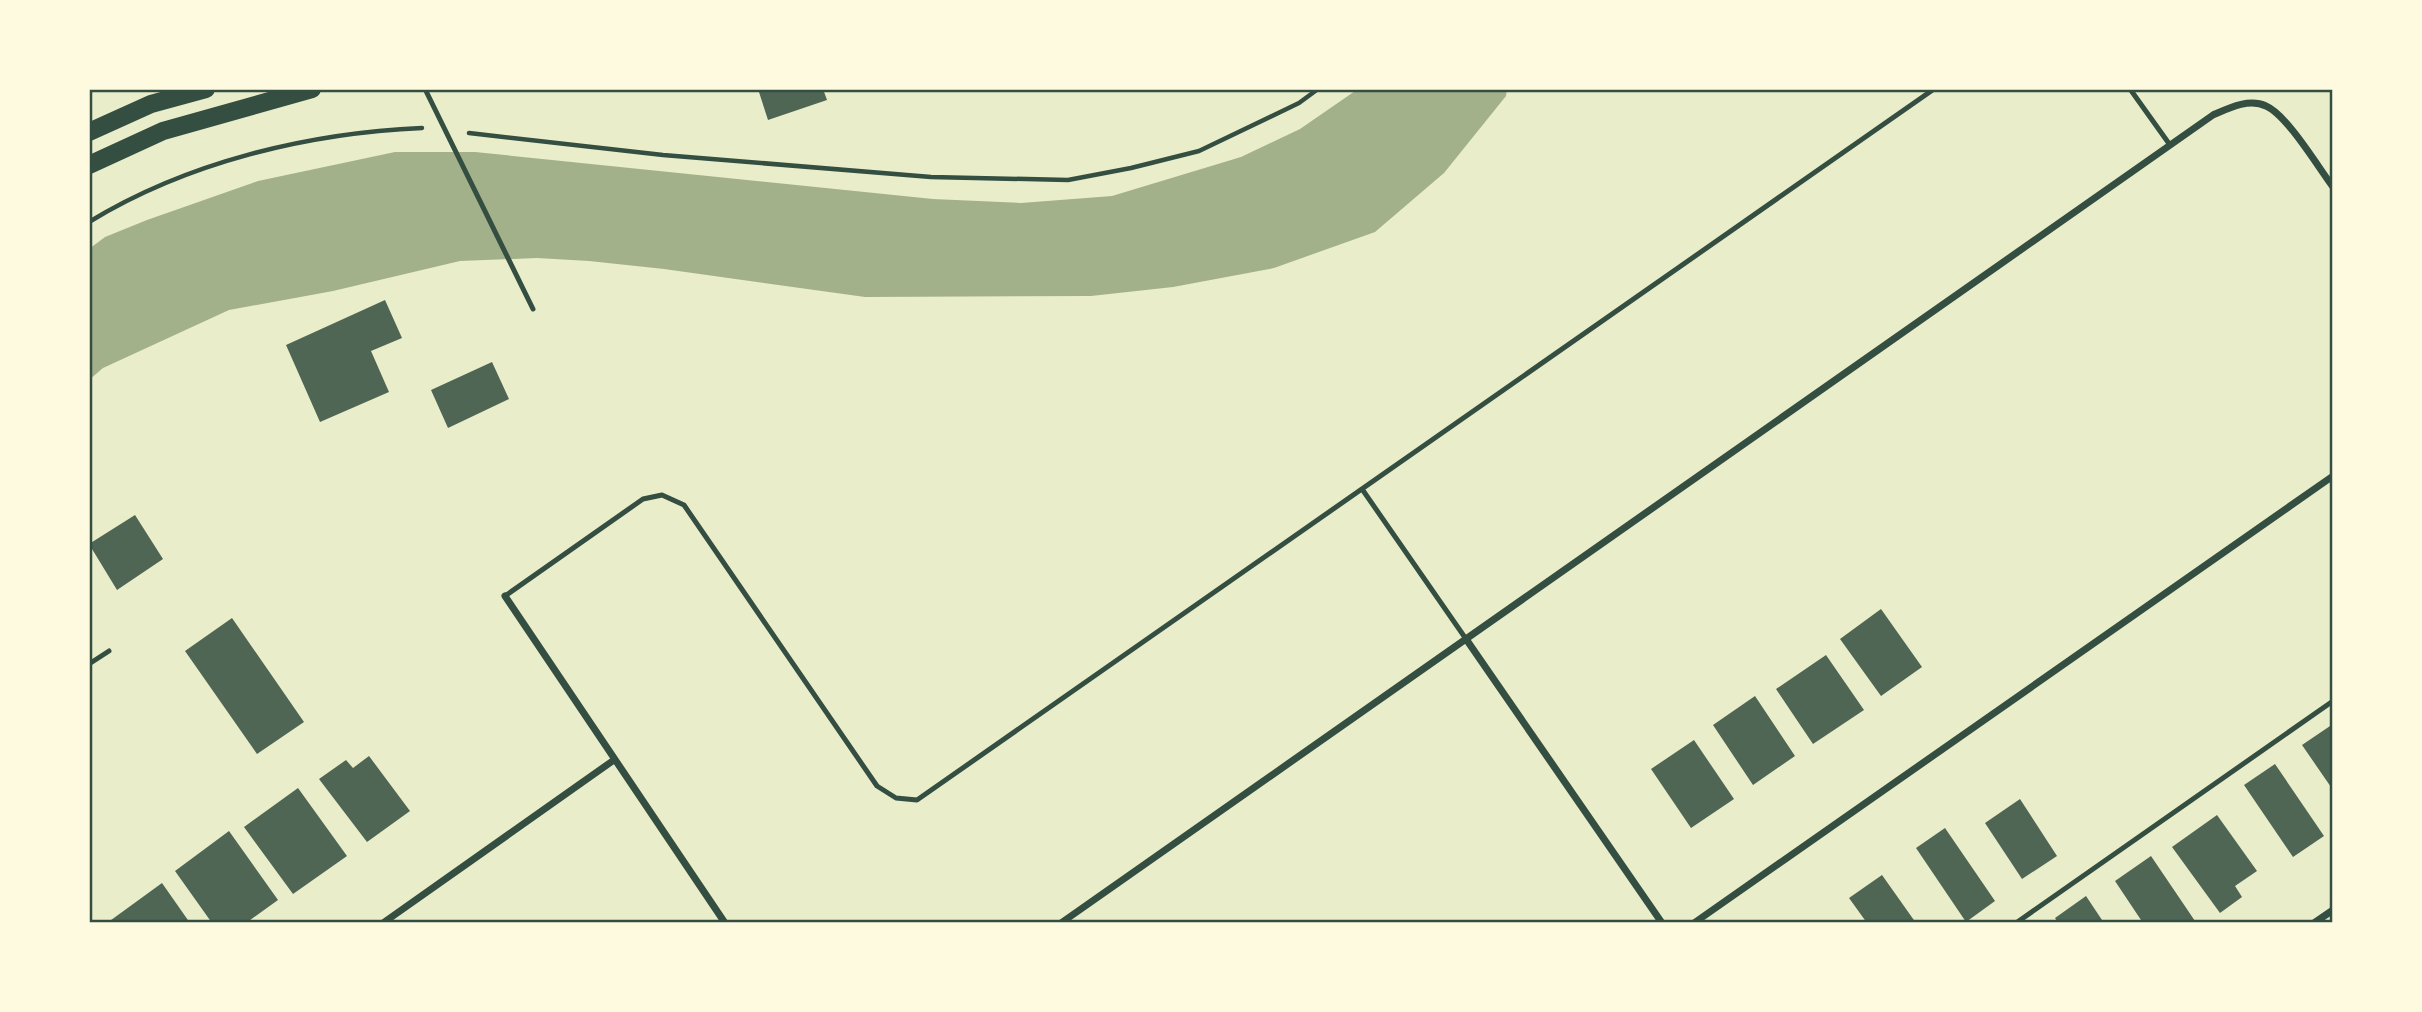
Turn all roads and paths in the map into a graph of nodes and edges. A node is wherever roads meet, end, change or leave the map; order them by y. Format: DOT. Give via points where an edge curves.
graph roads {
  1 [pos="206,89"];
  2 [pos="312,89"];
  3 [pos="425,89"];
  4 [pos="1318,89"];
  5 [pos="1934,89"];
  6 [pos="2130,89"];
  7 [pos="445,127"];
  8 [pos="89,132"];
  9 [pos="2170,145"];
  10 [pos="89,165"];
  11 [pos="2333,187"];
  12 [pos="89,222"];
  13 [pos="533,309"];
  14 [pos="2333,476"];
  15 [pos="1362,489"];
  16 [pos="505,596"];
  17 [pos="1465,639"];
  18 [pos="109,651"];
  19 [pos="89,664"];
  20 [pos="2333,701"];
  21 [pos="614,760"];
  22 [pos="2333,910"];
  23 [pos="383,923"];
  24 [pos="725,923"];
  25 [pos="1061,923"];
  26 [pos="1662,923"];
  27 [pos="1694,923"];
  28 [pos="2016,923"];
  29 [pos="2314,923"];
  1 -- 8 [label="main road" via="151,104"];
  2 -- 10 [label="main road" via="163,131"];
  3 -- 7 [label="lane"];
  4 -- 7 [label="path" via="1299,103 1199,151 1068,180 931,177 663,155 472,134"];
  5 -- 15 [label="lane"];
  6 -- 9 [label="lane"];
  7 -- 12 [label="path" via="379,130 231,160 117,205"];
  7 -- 13 [label="lane"];
  9 -- 11 [label="street" via="2213,115 2239,104 2265,105 2281,118"];
  9 -- 17 [label="street"];
  14 -- 27 [label="street"];
  15 -- 16 [label="lane" via="917,800 896,798 877,786 684,505 662,495 643,499"];
  15 -- 17 [label="lane"];
  16 -- 21 [label="street"];
  17 -- 25 [label="street"];
  17 -- 26 [label="street"];
  18 -- 19 [label="lane"];
  20 -- 28 [label="lane"];
  21 -- 23 [label="street"];
  21 -- 24 [label="street"];
  22 -- 29 [label="street"];
}
